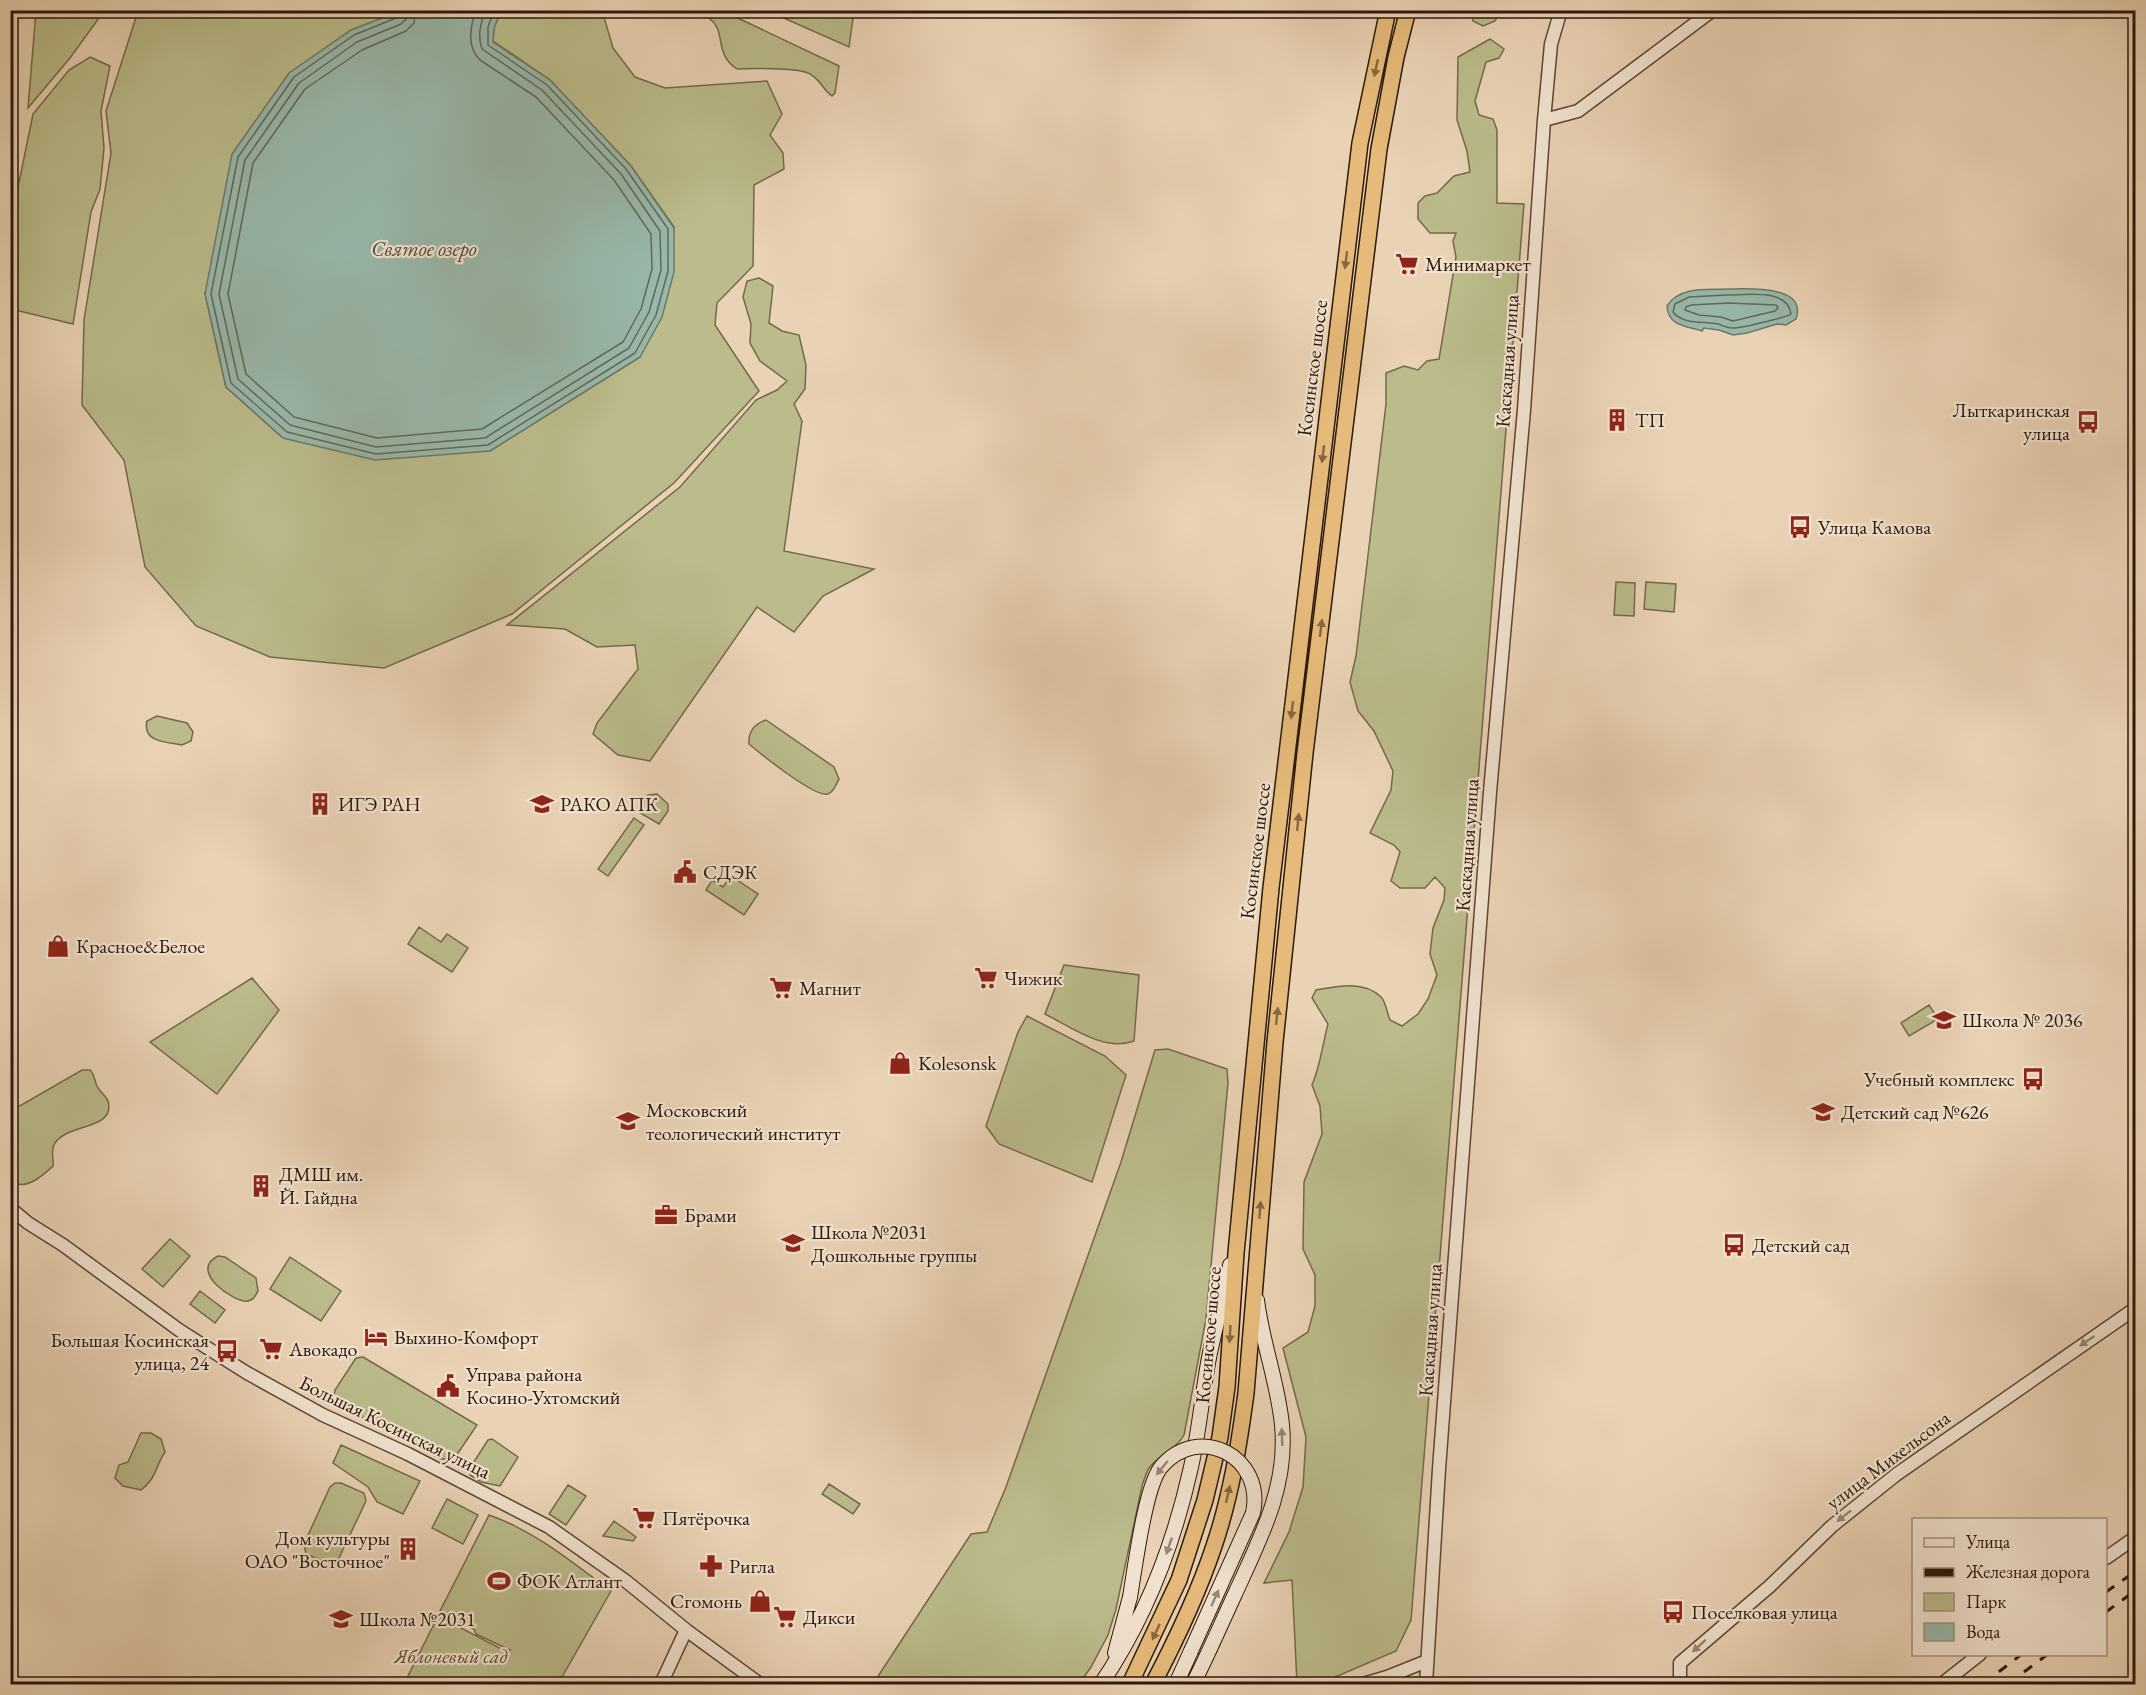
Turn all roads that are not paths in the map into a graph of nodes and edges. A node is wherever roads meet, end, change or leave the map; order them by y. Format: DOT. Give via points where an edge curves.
graph roads {
  1 [pos="1388,10"];
  2 [pos="1408,10"];
  3 [pos="1561,10"];
  4 [pos="1713,10"];
  5 [pos="1544,120"];
  6 [pos="10,1208"];
  7 [pos="1240,1213"];
  8 [pos="1255,1268"];
  9 [pos="2136,1308"];
  10 [pos="2136,1537"];
  11 [pos="2107,1557"];
  12 [pos="686,1630"];
  13 [pos="1977,1656"];
  14 [pos="1427,1661"];
  15 [pos="1105,1679"];
  16 [pos="1132,1681"];
  17 [pos="1195,1681"];
  18 [pos="661,1684"];
  19 [pos="760,1684"];
  20 [pos="1153,1684"];
  21 [pos="1176,1684"];
  22 [pos="1363,1684"];
  23 [pos="1426,1684"];
  24 [pos="1680,1684"];
  25 [pos="1942,1684"];
  1 -- 7 [label="highway, Косинское шоссе, one-way" via="1360,143 1353,197 1271,888"];
  8 -- 2 [label="highway, Косинское шоссе, one-way" via="1305,753 1371,210 1387,103"];
  3 -- 5 [label="street, Каскадная улица" via="1551,44"];
  4 -- 5 [label="street" via="1578,111"];
  5 -- 14 [label="street, Каскадная улица"];
  6 -- 12 [label="street, Большая Косинская улица" via="239,1369 549,1527"];
  7 -- 15 [label="main road, one-way" via="1184,1496 1148,1602"];
  7 -- 16 [label="highway, Косинское шоссе, one-way" via="1227,1387 1214,1464 1179,1581"];
  17 -- 8 [label="main road, one-way" via="1262,1534 1279,1484 1282,1425 1262,1333"];
  20 -- 8 [label="highway, Косинское шоссе, one-way" via="1196,1593 1225,1505 1240,1442"];
  9 -- 24 [label="street, улица Михельсона, one-way" via="1888,1482 1832,1526 1770,1586 1680,1663"];
  10 -- 11 [label="street"];
  12 -- 18 [label="street"];
  12 -- 19 [label="street, Большая Косинская улица"];
  13 -- 25 [label="street"];
  14 -- 22 [label="street"];
  14 -- 23 [label="street, Каскадная улица"];
  21 -- 15 [label="main road, one-way, bridge" via="1253,1513 1254,1488 1246,1470 1233,1456 1213,1447 1197,1447 1174,1455 1160,1468 1151,1487 1130,1597"];
}
